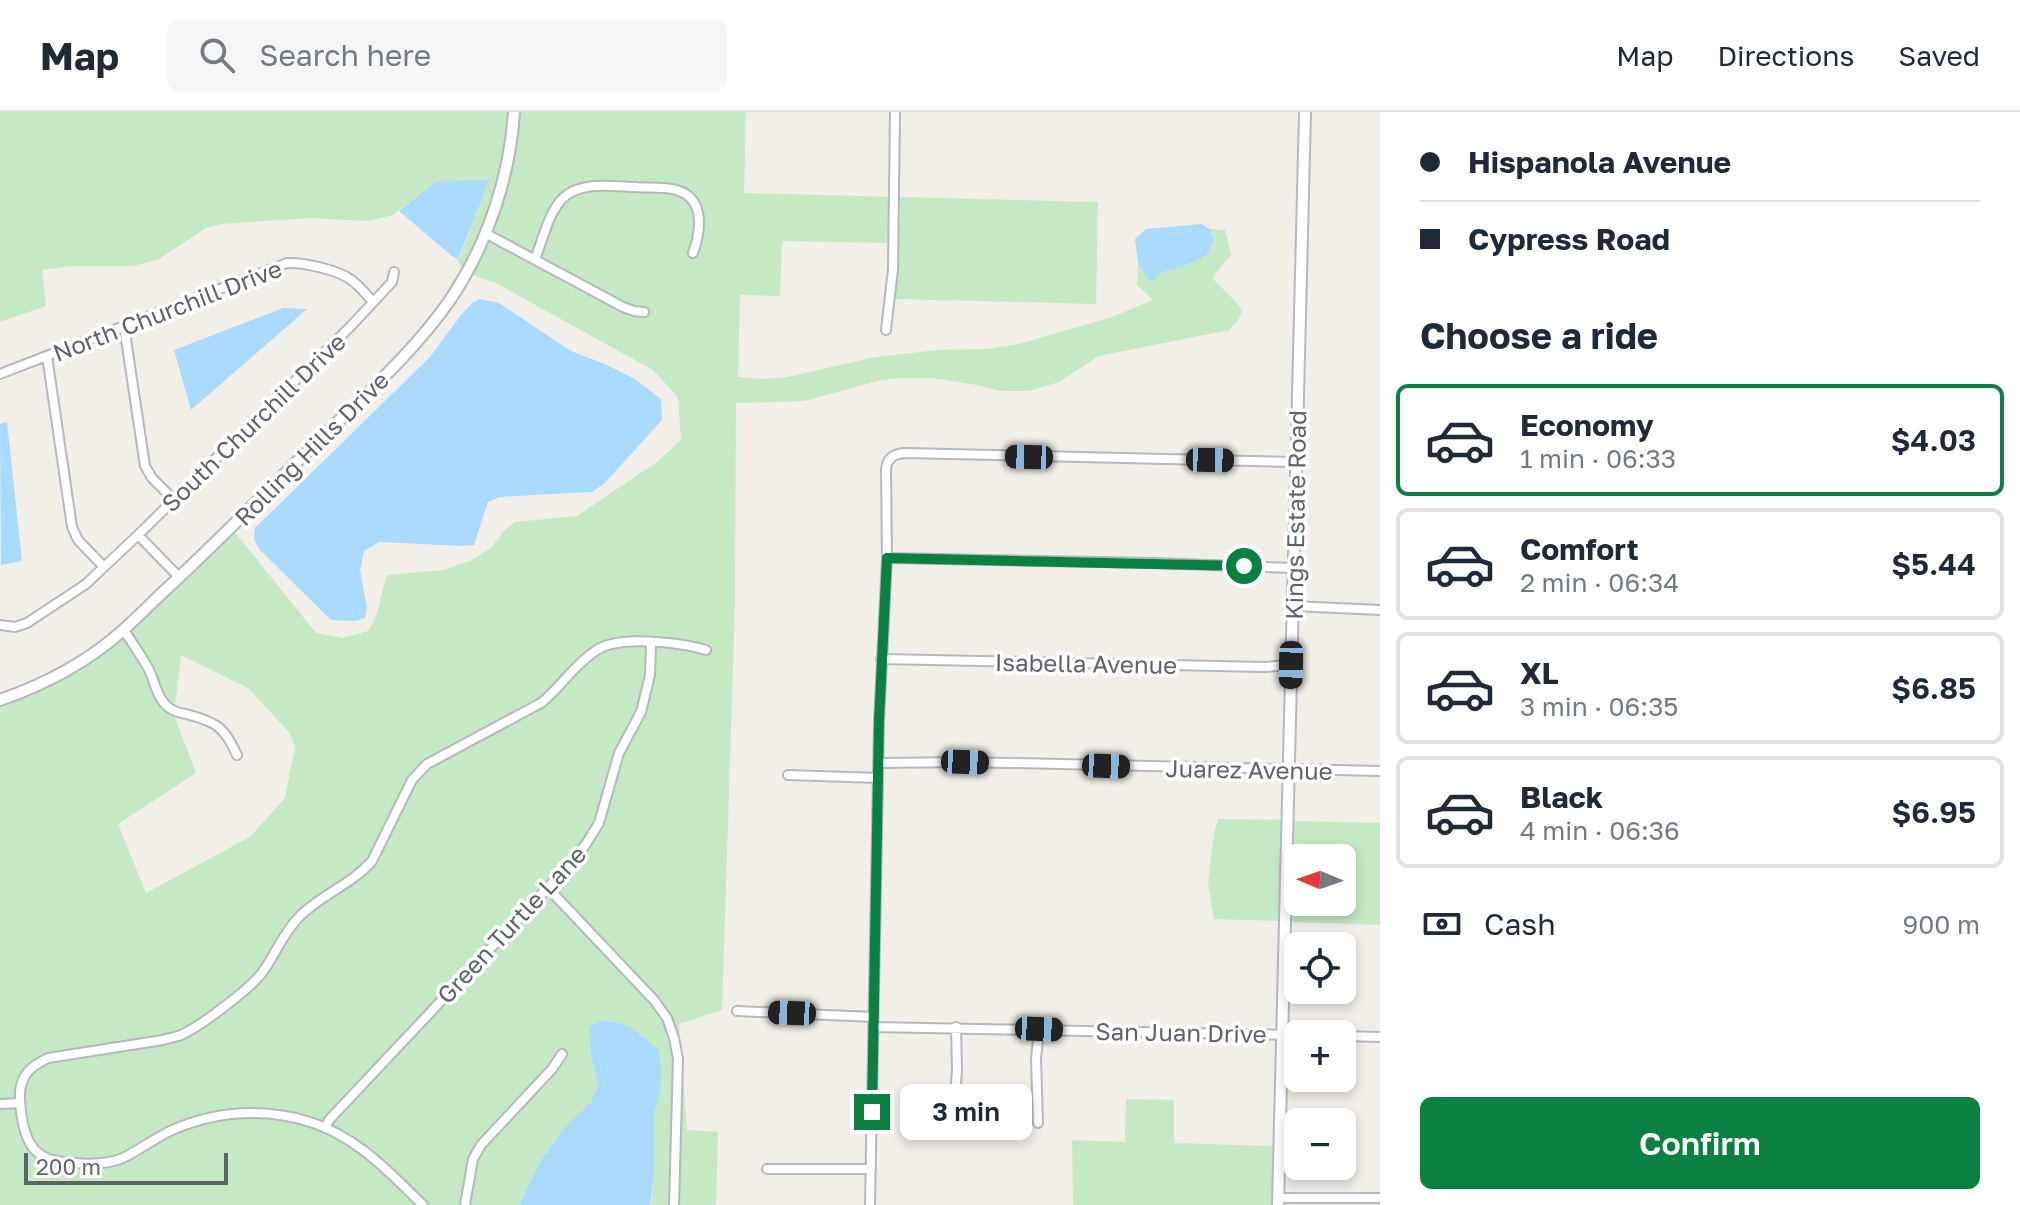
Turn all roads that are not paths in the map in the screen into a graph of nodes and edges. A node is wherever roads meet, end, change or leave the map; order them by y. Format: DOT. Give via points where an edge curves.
graph roads {
  1 [pos="514,112"];
  2 [pos="895,112"];
  3 [pos="1305,112"];
  4 [pos="485,233"];
  5 [pos="693,253"];
  6 [pos="535,259"];
  7 [pos="394,272"];
  8 [pos="373,302"];
  9 [pos="644,312"];
  10 [pos="124,326"];
  11 [pos="886,330"];
  12 [pos="47,356"];
  13 [pos="0,374"];
  14 [pos="1296,462"];
  15 [pos="174,500"];
  16 [pos="138,535"];
  17 [pos="887,558"];
  18 [pos="104,567"];
  19 [pos="1294,568"];
  20 [pos="179,577"];
  21 [pos="1293,606"];
  22 [pos="1380,610"];
  23 [pos="0,625"];
  24 [pos="124,630"];
  25 [pos="651,643"];
  26 [pos="706,650"];
  27 [pos="881,659"];
  28 [pos="1291,665"];
  29 [pos="0,700"];
  30 [pos="237,755"];
  31 [pos="878,763"];
  32 [pos="1289,770"];
  33 [pos="1380,771"];
  34 [pos="788,775"];
  35 [pos="878,778"];
  36 [pos="547,887"];
  37 [pos="737,1011"];
  38 [pos="873,1022"];
  39 [pos="956,1027"];
  40 [pos="1039,1029"];
  41 [pos="1282,1034"];
  42 [pos="1356,1036"];
  43 [pos="1380,1037"];
  44 [pos="562,1054"];
  45 [pos="20,1103"];
  46 [pos="0,1104"];
  47 [pos="1038,1123"];
  48 [pos="953,1126"];
  49 [pos="325,1128"];
  50 [pos="767,1169"];
  51 [pos="871,1169"];
  52 [pos="1380,1198"];
  53 [pos="1278,1201"];
  54 [pos="423,1205"];
  55 [pos="465,1205"];
  56 [pos="674,1205"];
  57 [pos="870,1205"];
  1 -- 4 [label="street, Rolling Hills Drive" via="508,161"];
  2 -- 11 [label="street" via="893,269"];
  3 -- 14 [label="street, Kings Estate Road"];
  4 -- 6 [label="street"];
  4 -- 20 [label="street, Rolling Hills Drive" via="426,332"];
  5 -- 6 [label="street" via="699,210 687,194 605,186 573,191 562,199"];
  6 -- 9 [label="street" via="623,307"];
  7 -- 8 [label="street, South Churchill Drive" via="392,282"];
  8 -- 10 [label="street, North Churchill Drive" via="342,274 297,262"];
  8 -- 15 [label="street, South Churchill Drive"];
  10 -- 12 [label="street, North Churchill Drive"];
  10 -- 15 [label="street" via="145,466"];
  12 -- 13 [label="street, North Churchill Drive"];
  12 -- 18 [label="street" via="72,527"];
  14 -- 17 [label="street" via="904,453 891,457 886,469"];
  14 -- 19 [label="street, Kings Estate Road"];
  15 -- 16 [label="street, South Churchill Drive"];
  16 -- 18 [label="street, South Churchill Drive"];
  16 -- 20 [label="street"];
  17 -- 19 [label="street"];
  17 -- 27 [label="street"];
  18 -- 23 [label="street" via="27,623"];
  19 -- 21 [label="street, Kings Estate Road"];
  20 -- 24 [label="street, Rolling Hills Drive"];
  21 -- 22 [label="street"];
  21 -- 28 [label="street, Kings Estate Road"];
  24 -- 29 [label="street, Rolling Hills Drive" via="50,678"];
  24 -- 30 [label="street" via="168,707 220,726"];
  25 -- 26 [label="street"];
  25 -- 36 [label="street, Green Turtle Lane" via="641,712 619,753 599,823"];
  25 -- 45 [label="street" via="609,644 592,653 541,703 427,764 412,780 364,871 300,916 263,972 242,992 182,1034 48,1058 24,1077"];
  27 -- 28 [label="street, Isabella Avenue"];
  27 -- 31 [label="street"];
  28 -- 32 [label="street, Kings Estate Road"];
  31 -- 32 [label="street, Juarez Avenue"];
  31 -- 35 [label="street"];
  32 -- 33 [label="street, Juarez Avenue"];
  32 -- 41 [label="street, Kings Estate Road"];
  34 -- 35 [label="street"];
  35 -- 38 [label="street"];
  36 -- 49 [label="street, Green Turtle Lane"];
  36 -- 56 [label="street" via="667,1018 678,1059"];
  37 -- 38 [label="street, San Juan Drive"];
  38 -- 39 [label="street, San Juan Drive"];
  38 -- 51 [label="street"];
  39 -- 40 [label="street, San Juan Drive"];
  39 -- 48 [label="street"];
  40 -- 41 [label="street, San Juan Drive"];
  40 -- 47 [label="street"];
  41 -- 53 [label="street, Kings Estate Road"];
  42 -- 43 [label="street"];
  44 -- 55 [label="street" via="481,1145 473,1159"];
  45 -- 46 [label="street"];
  45 -- 49 [label="street" via="28,1141 42,1156 59,1162 115,1161 185,1124 229,1113 275,1113"];
  49 -- 54 [label="street" via="361,1148"];
  50 -- 51 [label="street"];
  51 -- 57 [label="street"];
  52 -- 53 [label="street"];
}
